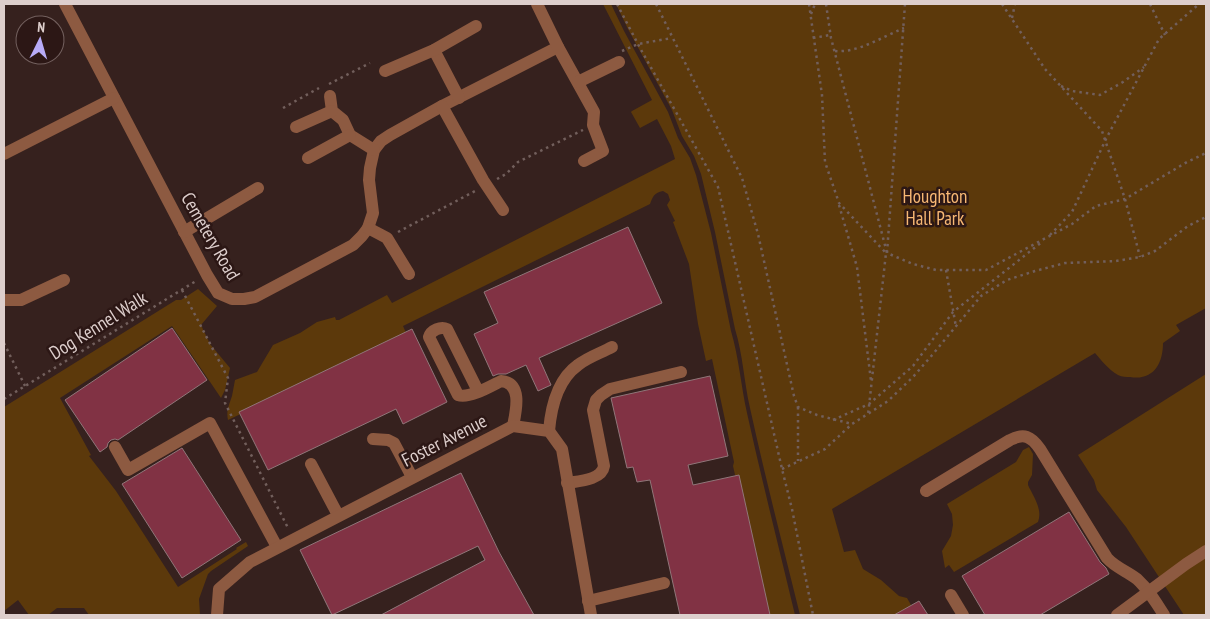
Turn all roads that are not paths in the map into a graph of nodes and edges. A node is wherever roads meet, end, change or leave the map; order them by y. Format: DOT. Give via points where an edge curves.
graph roads {
  1 [pos="65,4"];
  2 [pos="537,4"];
  3 [pos="476,26"];
  4 [pos="558,47"];
  5 [pos="434,50"];
  6 [pos="619,62"];
  7 [pos="385,72"];
  8 [pos="578,82"];
  9 [pos="330,96"];
  10 [pos="114,98"];
  11 [pos="459,98"];
  12 [pos="442,106"];
  13 [pos="332,112"];
  14 [pos="296,127"];
  15 [pos="350,135"];
  16 [pos="374,150"];
  17 [pos="4,154"];
  18 [pos="308,158"];
  19 [pos="584,161"];
  20 [pos="258,188"];
  21 [pos="502,210"];
  22 [pos="368,228"];
  23 [pos="184,232"];
  24 [pos="409,274"];
  25 [pos="64,280"];
  26 [pos="4,300"];
  27 [pos="612,347"];
  28 [pos="681,372"];
  29 [pos="478,391"];
  30 [pos="513,426"];
  31 [pos="549,431"];
  32 [pos="373,439"];
  33 [pos="115,447"];
  34 [pos="311,464"];
  35 [pos="412,477"];
  36 [pos="568,483"];
  37 [pos="926,491"];
  38 [pos="338,515"];
  39 [pos="276,547"];
  40 [pos="1206,551"];
  41 [pos="664,583"];
  42 [pos="1149,592"];
  43 [pos="951,595"];
  44 [pos="588,601"];
  45 [pos="217,615"];
  46 [pos="591,615"];
  47 [pos="963,615"];
  48 [pos="1117,615"];
  49 [pos="1164,615"];
  1 -- 10 [label="street, Cemetery Road"];
  2 -- 4 [label="street"];
  3 -- 5 [label="street"];
  4 -- 8 [label="street"];
  4 -- 11 [label="street"];
  5 -- 7 [label="street"];
  5 -- 11 [label="street"];
  6 -- 8 [label="street"];
  8 -- 19 [label="street" via="594,112 593,125 603,151"];
  9 -- 13 [label="street"];
  10 -- 17 [label="street"];
  10 -- 23 [label="street, Cemetery Road"];
  11 -- 12 [label="street"];
  12 -- 16 [label="street" via="390,134"];
  12 -- 21 [label="street"];
  13 -- 14 [label="street"];
  13 -- 15 [label="street" via="342,120"];
  15 -- 16 [label="street"];
  15 -- 18 [label="street"];
  16 -- 22 [label="street" via="369,180 373,213"];
  20 -- 23 [label="street"];
  22 -- 23 [label="street, Cemetery Road" via="353,245 255,297 244,299 232,299 218,293"];
  22 -- 24 [label="street" via="386,238"];
  25 -- 26 [label="street" via="21,300"];
  27 -- 31 [label="street" via="570,372 554,399"];
  28 -- 36 [label="street" via="610,388 601,395 593,410 603,471"];
  29 -- 29 [label="street" via="458,395 429,337 432,331 447,328"];
  29 -- 30 [label="street" via="501,381 511,384 517,402"];
  30 -- 31 [label="street, Foster Avenue"];
  30 -- 35 [label="street, Foster Avenue"];
  31 -- 36 [label="street" via="562,449"];
  32 -- 35 [label="street" via="394,443"];
  33 -- 39 [label="street" via="128,470 210,423"];
  34 -- 38 [label="street"];
  35 -- 38 [label="street, Foster Avenue"];
  36 -- 44 [label="street"];
  37 -- 42 [label="street" via="1010,440 1027,436 1035,441 1107,558"];
  38 -- 39 [label="street, Foster Avenue"];
  39 -- 45 [label="street, Foster Avenue" via="250,562 219,590"];
  40 -- 42 [label="street"];
  41 -- 44 [label="street"];
  42 -- 48 [label="street"];
  42 -- 49 [label="street"];
  43 -- 47 [label="street"];
  44 -- 46 [label="street"];
}
